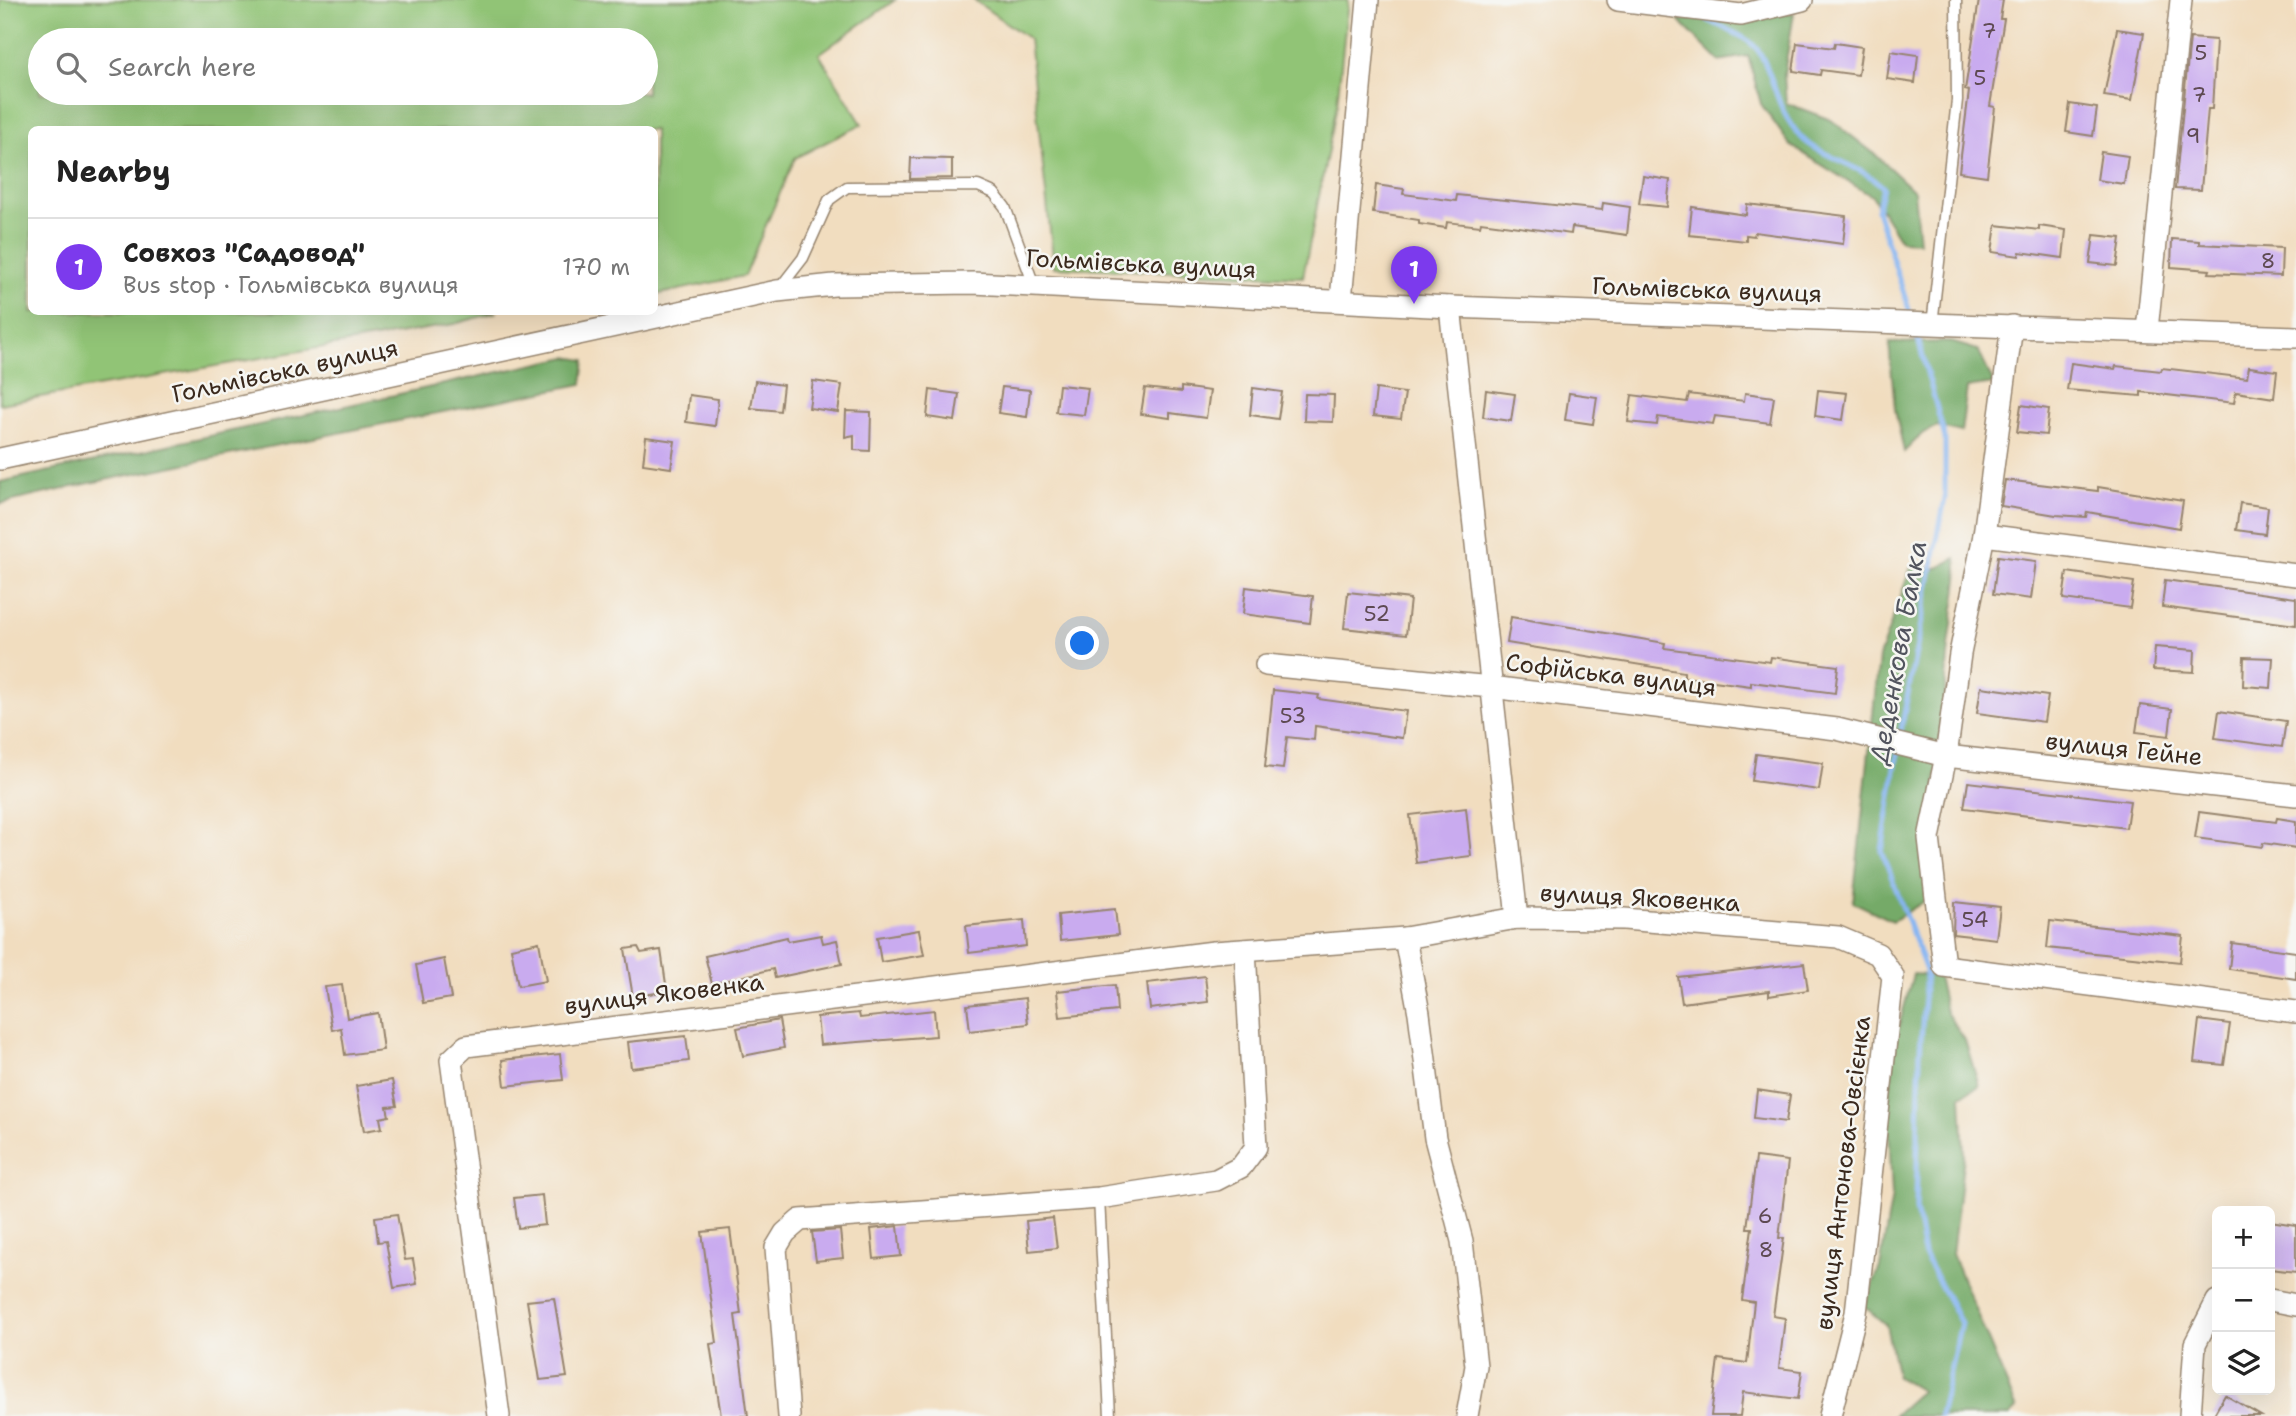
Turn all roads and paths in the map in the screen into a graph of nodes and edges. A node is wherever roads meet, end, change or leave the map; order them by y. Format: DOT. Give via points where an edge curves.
graph roads {
  1 [pos="1368,0"];
  2 [pos="1618,0"];
  3 [pos="1801,0"];
  4 [pos="1956,0"];
  5 [pos="2181,0"];
  6 [pos="1034,285"];
  7 [pos="777,291"];
  8 [pos="1341,300"];
  9 [pos="1450,307"];
  10 [pos="1932,325"];
  11 [pos="2012,326"];
  12 [pos="2147,330"];
  13 [pos="2296,337"];
  14 [pos="0,459"];
  15 [pos="1984,535"];
  16 [pos="2296,575"];
  17 [pos="1266,665"];
  18 [pos="1491,687"];
  19 [pos="1946,756"];
  20 [pos="2296,795"];
  21 [pos="1517,918"];
  22 [pos="1405,939"];
  23 [pos="1245,950"];
  24 [pos="1893,976"];
  25 [pos="2296,1012"];
  26 [pos="1099,1198"];
  27 [pos="2275,1301"];
  28 [pos="2296,1304"];
  29 [pos="2212,1311"];
  30 [pos="499,1416"];
  31 [pos="789,1416"];
  32 [pos="1110,1416"];
  33 [pos="1467,1416"];
  34 [pos="1830,1416"];
  35 [pos="2190,1416"];
  1 -- 8 [label="street"];
  2 -- 3 [label="street" via="1741,15"];
  4 -- 10 [label="lane" via="1957,100"];
  5 -- 12 [label="street"];
  6 -- 7 [label="street, Гольмівська вулиця" via="898,283"];
  6 -- 7 [label="lane" via="1006,207 994,193 978,186 847,187 829,200 803,258"];
  6 -- 8 [label="street, Гольмівська вулиця"];
  7 -- 14 [label="street, Гольмівська вулиця"];
  8 -- 9 [label="street, Гольмівська вулиця"];
  9 -- 10 [label="street, Гольмівська вулиця"];
  9 -- 18 [label="street"];
  10 -- 11 [label="street, Гольмівська вулиця"];
  11 -- 12 [label="street, Гольмівська вулиця"];
  11 -- 15 [label="street"];
  12 -- 13 [label="street, Гольмівська вулиця"];
  15 -- 16 [label="street"];
  15 -- 19 [label="street"];
  17 -- 18 [label="street, Софійська вулиця"];
  18 -- 19 [label="street, Софійська вулиця" via="1837,729"];
  18 -- 21 [label="street"];
  19 -- 20 [label="street, вулиця Гейне"];
  19 -- 25 [label="street" via="1929,838 1944,966"];
  21 -- 22 [label="street, вулиця Яковенка"];
  21 -- 24 [label="street, вулиця Яковенка" via="1624,919 1838,937 1878,954"];
  22 -- 23 [label="street, вулиця Яковенка"];
  22 -- 33 [label="street" via="1436,1138 1462,1241 1476,1366"];
  23 -- 26 [label="street" via="1256,1147 1241,1167 1216,1180"];
  23 -- 30 [label="street, вулиця Яковенка" via="466,1046 451,1060"];
  24 -- 34 [label="street, вулиця Антонова-Овсієнка" via="1856,1313"];
  26 -- 31 [label="street" via="800,1220 776,1248"];
  26 -- 32 [label="lane"];
  27 -- 28 [label="street"];
  29 -- 35 [label="street" via="2195,1344"];
}
